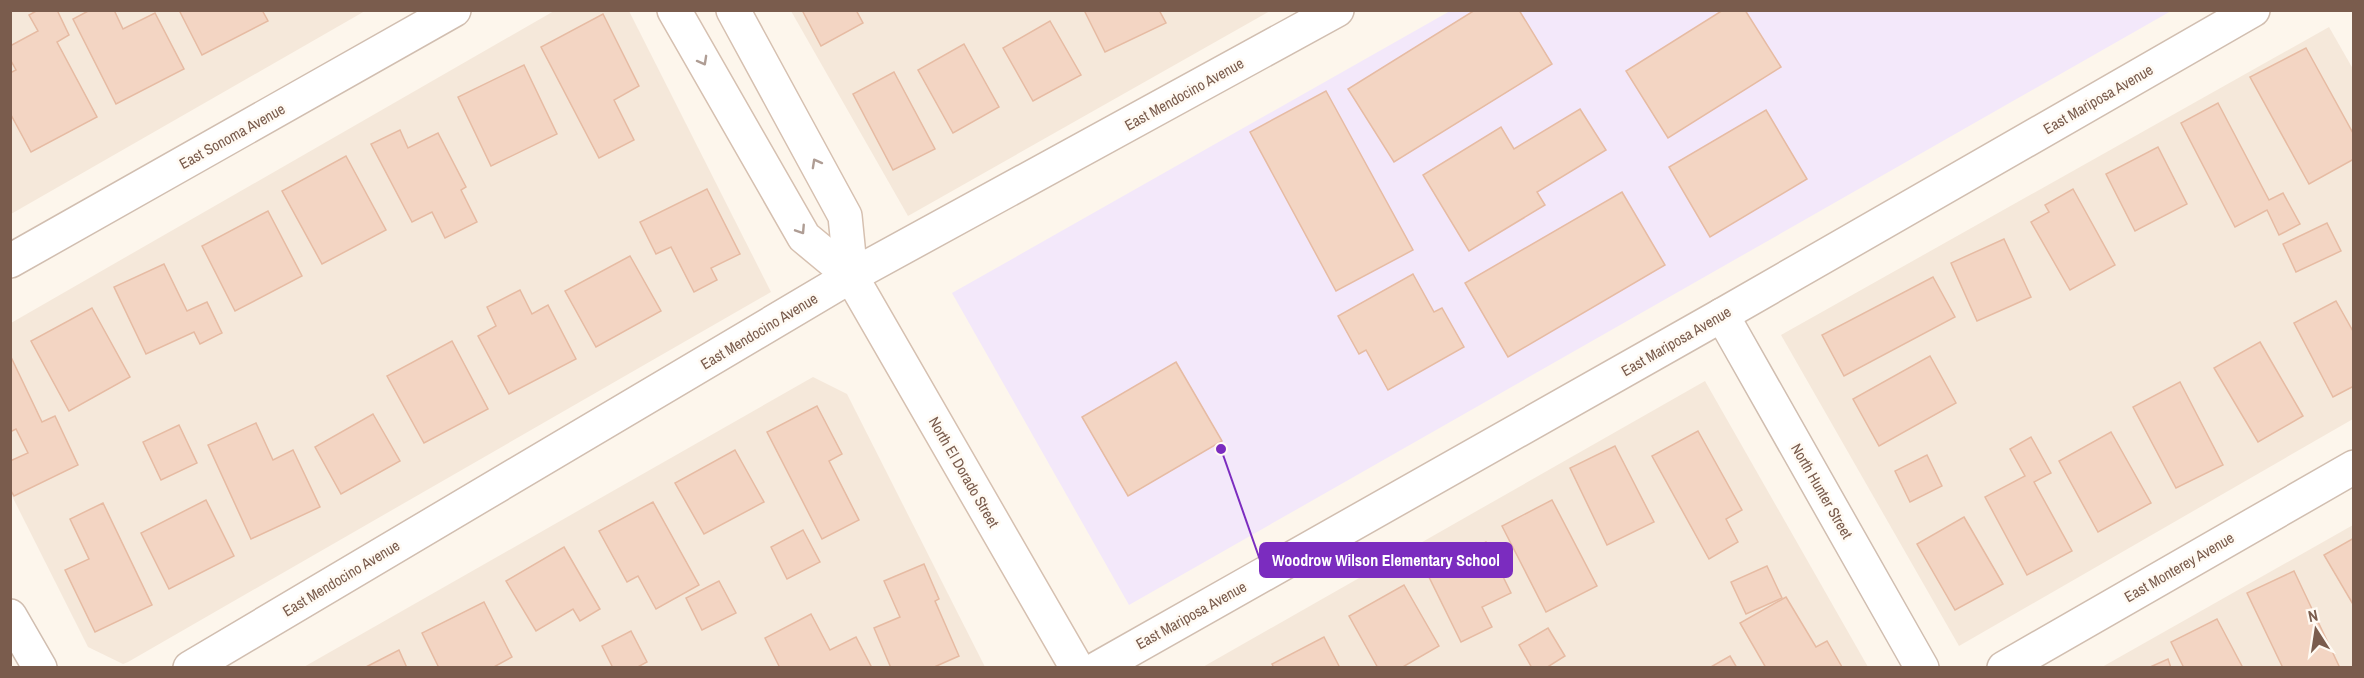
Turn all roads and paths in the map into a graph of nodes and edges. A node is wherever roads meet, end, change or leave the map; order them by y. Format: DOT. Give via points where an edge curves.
graph roads {
  1 [pos="454,10"];
  2 [pos="674,10"];
  3 [pos="733,10"];
  4 [pos="1337,10"];
  5 [pos="2253,10"];
  6 [pos="10,261"];
  7 [pos="851,276"];
  8 [pos="1722,315"];
  9 [pos="2354,467"];
  10 [pos="10,616"];
  11 [pos="40,668"];
  12 [pos="190,668"];
  13 [pos="1077,668"];
  14 [pos="1098,668"];
  15 [pos="1922,668"];
  16 [pos="2004,668"];
  1 -- 6 [label="street, East Sonoma Avenue"];
  2 -- 7 [label="street, North El Dorado Street, one-way" via="804,237"];
  7 -- 3 [label="street, North El Dorado Street, one-way" via="845,216"];
  4 -- 7 [label="street, East Mendocino Avenue"];
  5 -- 8 [label="street, East Mariposa Avenue"];
  7 -- 12 [label="street, East Mendocino Avenue"];
  7 -- 13 [label="street, North El Dorado Street"];
  8 -- 14 [label="street, East Mariposa Avenue"];
  8 -- 15 [label="street, North Hunter Street"];
  9 -- 16 [label="street, East Monterey Avenue"];
  10 -- 11 [label="street"];
}
